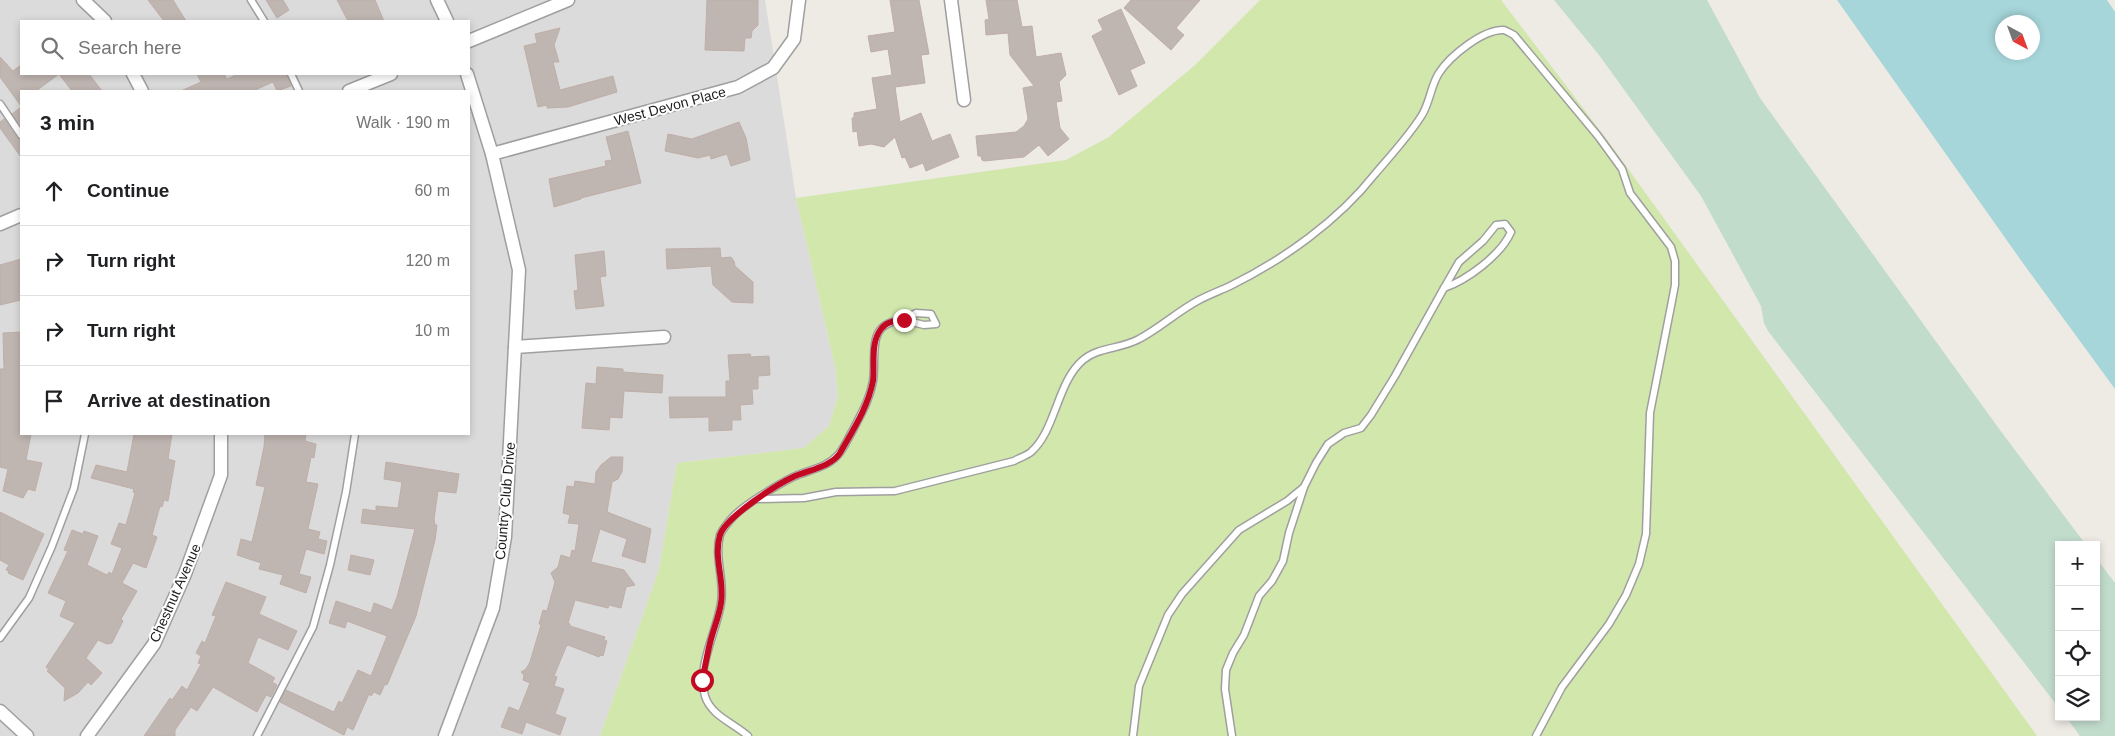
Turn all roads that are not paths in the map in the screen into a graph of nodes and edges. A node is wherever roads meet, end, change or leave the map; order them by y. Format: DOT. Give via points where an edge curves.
graph roads {
  1 [pos="84,0"];
  2 [pos="251,0"];
  3 [pos="437,0"];
  4 [pos="568,0"];
  5 [pos="799,0"];
  6 [pos="951,0"];
  7 [pos="104,20"];
  8 [pos="263,20"];
  9 [pos="447,20"];
  10 [pos="470,41"];
  11 [pos="134,75"];
  12 [pos="291,75"];
  13 [pos="389,75"];
  14 [pos="467,75"];
  15 [pos="141,90"];
  16 [pos="299,90"];
  17 [pos="351,90"];
  18 [pos="964,100"];
  19 [pos="0,104"];
  20 [pos="20,134"];
  21 [pos="492,154"];
  22 [pos="20,215"];
  23 [pos="0,224"];
  24 [pos="1444,288"];
  25 [pos="904,320"];
  26 [pos="664,337"];
  27 [pos="515,347"];
  28 [pos="85,435"];
  29 [pos="221,435"];
  30 [pos="355,435"];
  31 [pos="1304,487"];
  32 [pos="758,499"];
  33 [pos="0,638"];
  34 [pos="0,710"];
  35 [pos="27,736"];
  36 [pos="87,736"];
  37 [pos="257,736"];
  38 [pos="445,736"];
  39 [pos="748,736"];
  40 [pos="1133,736"];
  41 [pos="1232,736"];
  42 [pos="1536,736"];
  1 -- 7 [label="street"];
  2 -- 8 [label="lane"];
  3 -- 9 [label="street"];
  4 -- 10 [label="street"];
  5 -- 21 [label="street, West Devon Place" via="794,39 773,68 738,87"];
  6 -- 18 [label="street"];
  11 -- 15 [label="street"];
  12 -- 16 [label="lane"];
  13 -- 17 [label="street"];
  14 -- 21 [label="street, Country Club Drive"];
  19 -- 20 [label="lane"];
  21 -- 27 [label="street, Country Club Drive" via="519,270"];
  22 -- 23 [label="street"];
  24 -- 24 [label="lane" via="1459,262 1496,225 1505,224 1511,232 1506,243 1471,274"];
  24 -- 31 [label="lane" via="1371,415 1361,428 1344,433 1328,444"];
  25 -- 32 [label="lane" via="890,321 880,330 874,347 873,381 864,408 838,456 825,465 792,477"];
  26 -- 27 [label="street"];
  27 -- 38 [label="street, Country Club Drive" via="505,537 493,608"];
  28 -- 33 [label="lane" via="74,488 52,546 30,598"];
  29 -- 36 [label="street, Chestnut Avenue" via="222,475 154,644"];
  30 -- 37 [label="lane" via="346,492 313,627"];
  31 -- 40 [label="lane" via="1288,501 1239,530 1182,594 1168,615 1139,686"];
  31 -- 41 [label="lane" via="1283,561 1259,596 1226,670 1225,689"];
  32 -- 39 [label="lane" via="734,516 720,534 721,603 702,680 705,696 714,711"];
  32 -- 42 [label="lane" via="895,491 1014,461 1031,452 1043,436 1070,378 1082,361 1098,352 1136,341 1197,300 1264,267 1328,223 1346,208 1421,116 1439,74 1452,57 1493,31 1506,30 1514,35 1598,136 1622,169 1630,193 1652,219 1675,260 1672,306 1650,413 1646,534 1639,564 1609,624 1562,687"];
  34 -- 35 [label="street"];
}
